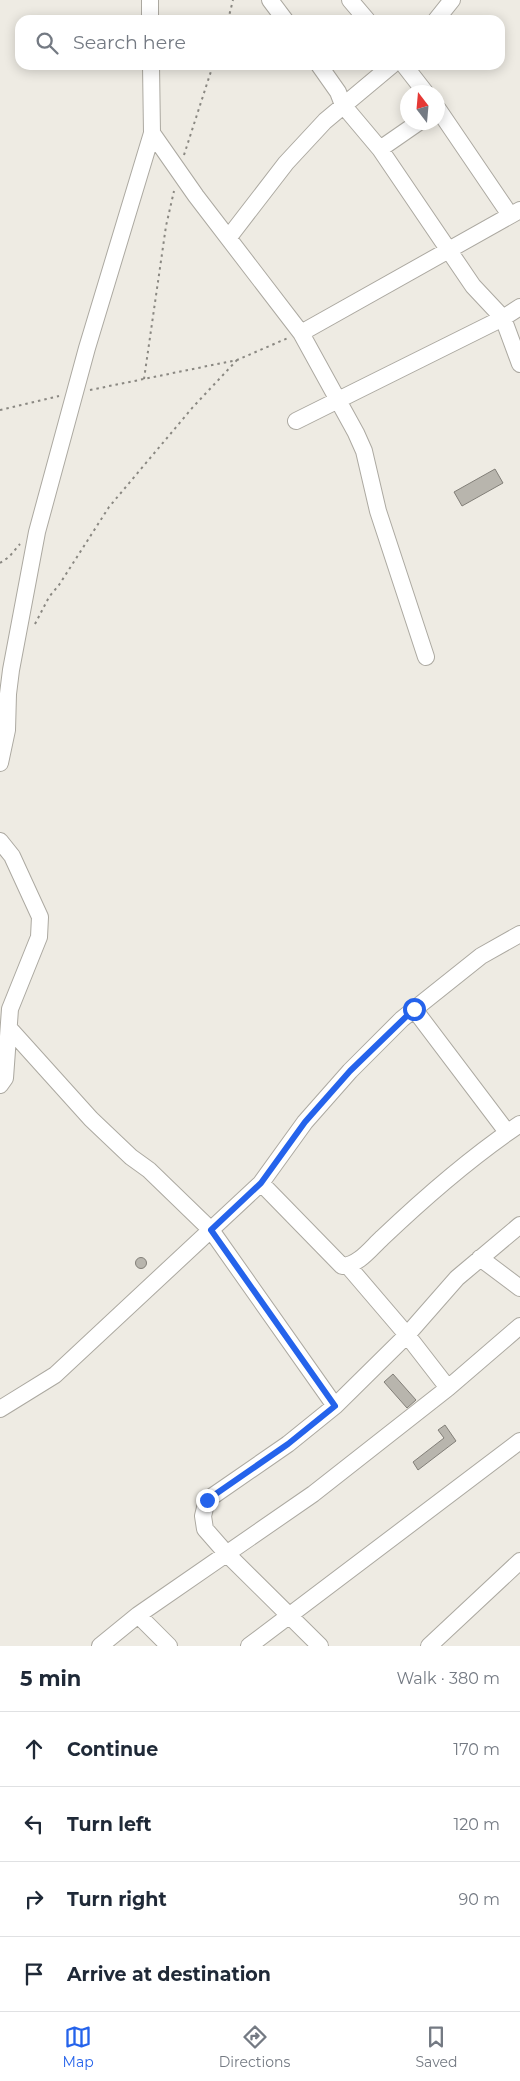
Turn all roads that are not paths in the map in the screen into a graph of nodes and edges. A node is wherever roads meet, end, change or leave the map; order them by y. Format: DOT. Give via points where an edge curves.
graph roads {
  1 [pos="150,0"];
  2 [pos="270,0"];
  3 [pos="350,0"];
  4 [pos="452,0"];
  5 [pos="150,15"];
  6 [pos="281,15"];
  7 [pos="363,15"];
  8 [pos="440,15"];
  9 [pos="151,70"];
  10 [pos="323,70"];
  11 [pos="386,70"];
  12 [pos="408,70"];
  13 [pos="420,85"];
  14 [pos="343,105"];
  15 [pos="445,118"];
  16 [pos="408,130"];
  17 [pos="152,134"];
  18 [pos="380,150"];
  19 [pos="515,213"];
  20 [pos="229,237"];
  21 [pos="448,250"];
  22 [pos="520,307"];
  23 [pos="503,318"];
  24 [pos="301,333"];
  25 [pos="520,364"];
  26 [pos="338,400"];
  27 [pos="296,420"];
  28 [pos="426,657"];
  29 [pos="0,763"];
  30 [pos="0,841"];
  31 [pos="520,934"];
  32 [pos="414,1009"];
  33 [pos="9,1028"];
  34 [pos="0,1086"];
  35 [pos="514,1128"];
  36 [pos="261,1183"];
  37 [pos="520,1226"];
  38 [pos="211,1230"];
  39 [pos="480,1258"];
  40 [pos="348,1266"];
  41 [pos="520,1288"];
  42 [pos="519,1327"];
  43 [pos="407,1335"];
  44 [pos="448,1388"];
  45 [pos="335,1406"];
  46 [pos="0,1409"];
  47 [pos="520,1440"];
  48 [pos="226,1553"];
  49 [pos="520,1561"];
  50 [pos="138,1615"];
  51 [pos="290,1615"];
  52 [pos="100,1646"];
  53 [pos="169,1646"];
  54 [pos="249,1646"];
  55 [pos="320,1646"];
  56 [pos="429,1646"];
  1 -- 5 [label="street"];
  2 -- 6 [label="street"];
  3 -- 7 [label="street"];
  4 -- 8 [label="street"];
  9 -- 17 [label="street"];
  10 -- 14 [label="street"];
  11 -- 14 [label="street"];
  12 -- 13 [label="street"];
  14 -- 18 [label="street"];
  14 -- 20 [label="street" via="286,163"];
  15 -- 19 [label="street"];
  16 -- 18 [label="street"];
  17 -- 20 [label="street"];
  17 -- 29 [label="street" via="87,348 37,532 11,670 7,730"];
  18 -- 21 [label="street"];
  19 -- 21 [label="street"];
  20 -- 24 [label="street"];
  21 -- 23 [label="street" via="473,286"];
  21 -- 24 [label="street"];
  22 -- 23 [label="street"];
  23 -- 25 [label="street"];
  23 -- 26 [label="street"];
  24 -- 26 [label="street"];
  26 -- 27 [label="street"];
  26 -- 28 [label="street" via="364,451 378,511"];
  30 -- 33 [label="street" via="12,856 40,917 39,937 10,1009"];
  31 -- 32 [label="street" via="481,956"];
  32 -- 35 [label="street"];
  32 -- 36 [label="street" via="350,1071 305,1122"];
  33 -- 34 [label="street" via="5,1078"];
  33 -- 38 [label="street" via="91,1119"];
  35 -- 40 [label="street" via="462,1167"];
  36 -- 38 [label="street"];
  36 -- 40 [label="street" via="342,1266"];
  37 -- 39 [label="street"];
  38 -- 45 [label="street"];
  38 -- 46 [label="street" via="55,1375"];
  39 -- 41 [label="street"];
  39 -- 43 [label="street" via="457,1278"];
  40 -- 43 [label="street"];
  42 -- 44 [label="street"];
  43 -- 44 [label="street"];
  43 -- 45 [label="street"];
  44 -- 48 [label="street" via="312,1494"];
  45 -- 48 [label="street" via="288,1444 207,1500 203,1516 205,1529"];
  47 -- 51 [label="street"];
  48 -- 50 [label="street"];
  48 -- 51 [label="street"];
  49 -- 56 [label="street"];
  50 -- 52 [label="street"];
  50 -- 53 [label="street"];
  51 -- 54 [label="street"];
  51 -- 55 [label="street"];
}
